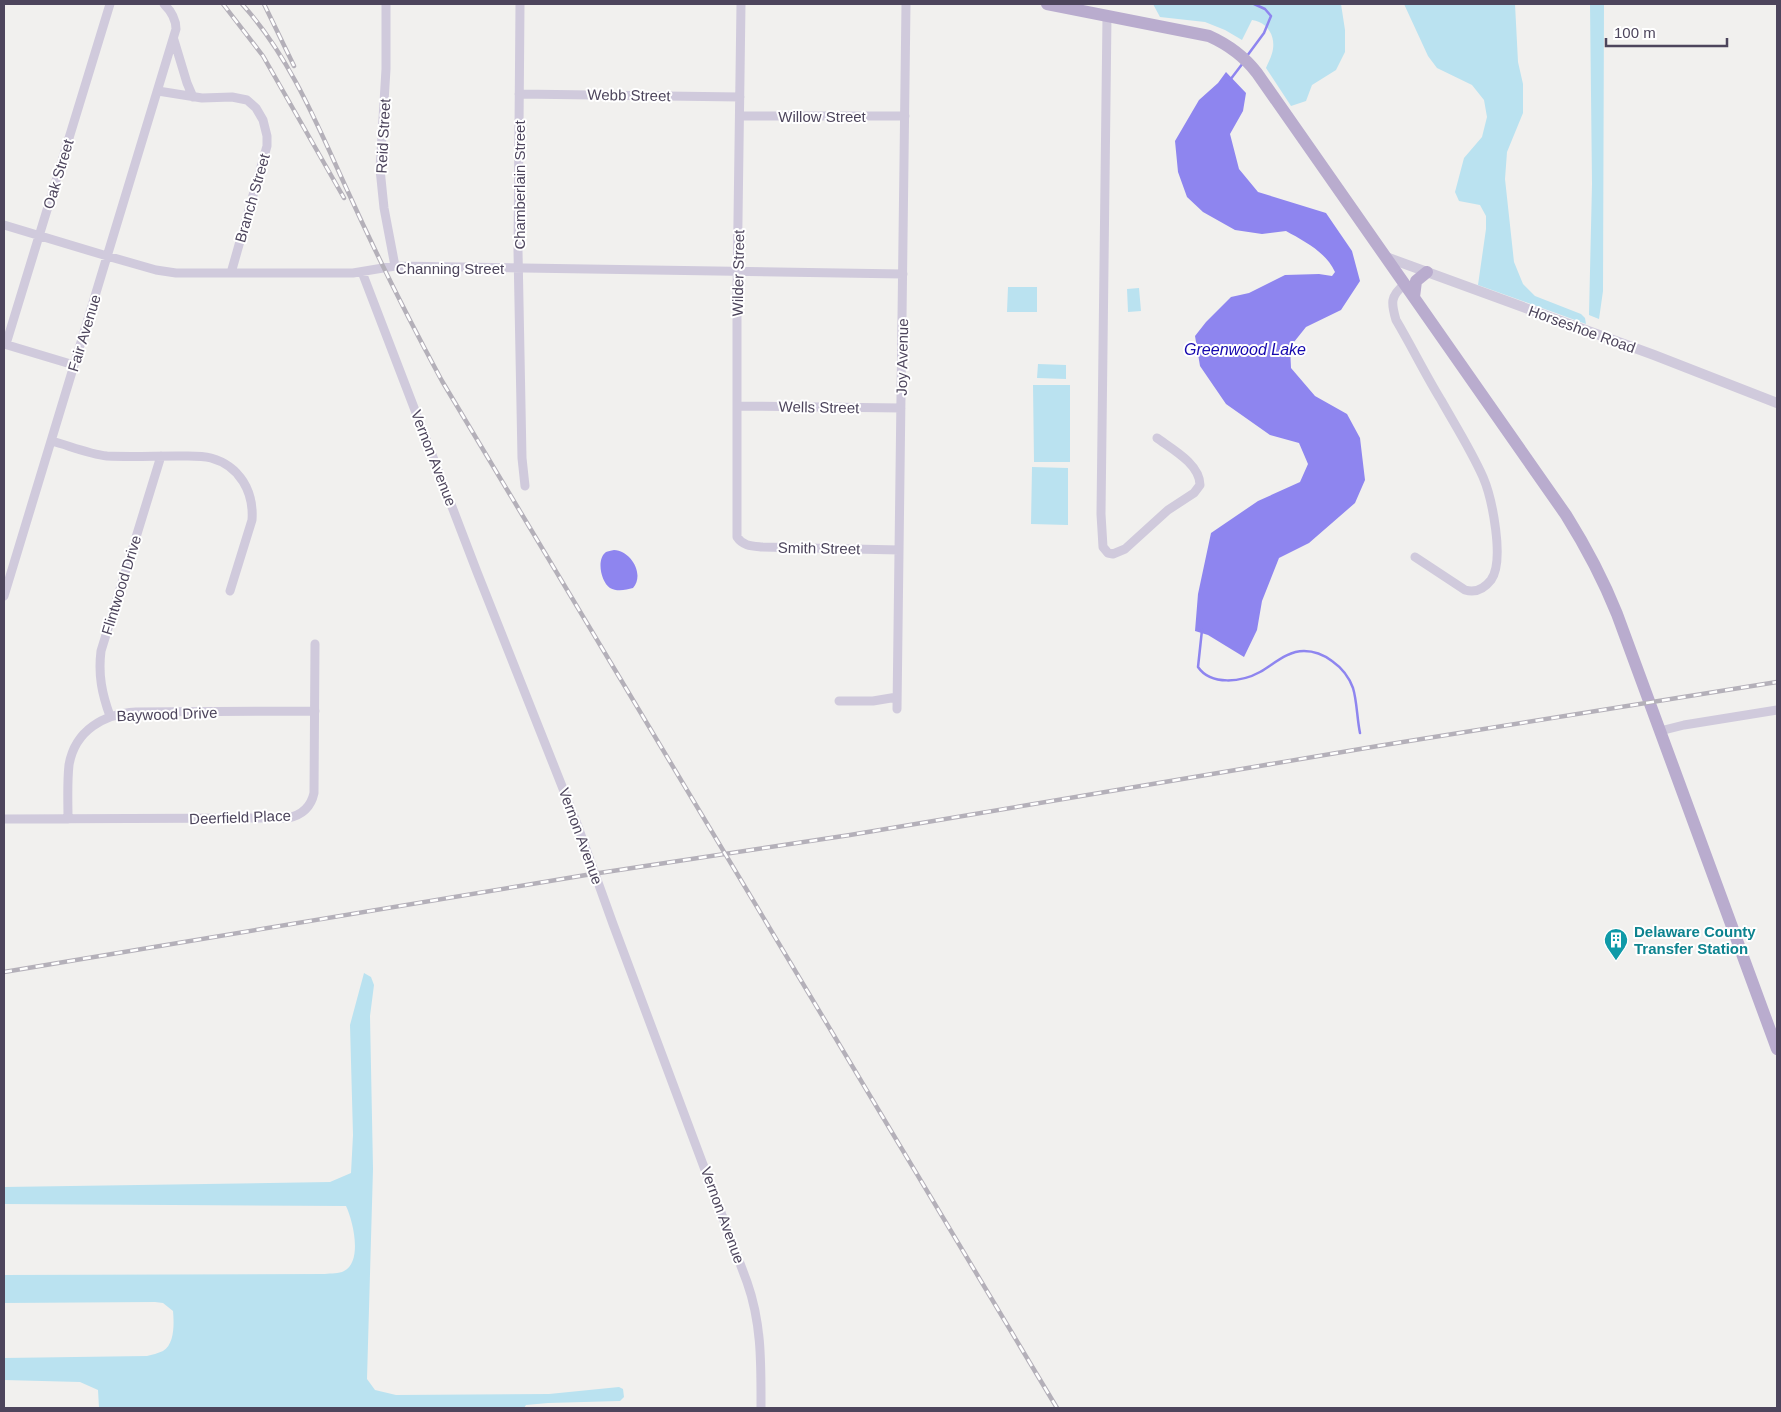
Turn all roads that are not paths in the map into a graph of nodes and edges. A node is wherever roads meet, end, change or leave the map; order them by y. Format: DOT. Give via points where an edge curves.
graph roads {
  1 [pos="110,4"];
  2 [pos="164,4"];
  3 [pos="386,4"];
  4 [pos="520,4"];
  5 [pos="741,4"];
  6 [pos="906,4"];
  7 [pos="1047,4"];
  8 [pos="1107,16"];
  9 [pos="174,38"];
  10 [pos="158,91"];
  11 [pos="519,94"];
  12 [pos="193,97"];
  13 [pos="740,97"];
  14 [pos="740,116"];
  15 [pos="905,116"];
  16 [pos="4,225"];
  17 [pos="39,236"];
  18 [pos="107,256"];
  19 [pos="1386,257"];
  20 [pos="394,266"];
  21 [pos="518,268"];
  22 [pos="738,271"];
  23 [pos="362,272"];
  24 [pos="1427,272"];
  25 [pos="231,273"];
  26 [pos="903,274"];
  27 [pos="1404,284"];
  28 [pos="1414,297"];
  29 [pos="5,344"];
  30 [pos="74,365"];
  31 [pos="1777,402"];
  32 [pos="737,406"];
  33 [pos="901,408"];
  34 [pos="1157,438"];
  35 [pos="52,441"];
  36 [pos="161,456"];
  37 [pos="524,486"];
  38 [pos="740,541"];
  39 [pos="899,550"];
  40 [pos="1415,557"];
  41 [pos="230,590"];
  42 [pos="4,595"];
  43 [pos="316,644"];
  44 [pos="897,697"];
  45 [pos="839,701"];
  46 [pos="897,709"];
  47 [pos="1777,710"];
  48 [pos="315,711"];
  49 [pos="110,716"];
  50 [pos="1660,731"];
  51 [pos="4,819"];
  52 [pos="68,819"];
  53 [pos="1777,1050"];
  54 [pos="761,1408"];
  1 -- 17 [label="street, Oak Street"];
  2 -- 9 [label="street" via="175,19"];
  3 -- 20 [label="street, Reid Street" via="380,169"];
  4 -- 11 [label="street, Chamberlain Street"];
  5 -- 13 [label="street, Wilder Street"];
  6 -- 15 [label="street, Joy Avenue"];
  7 -- 8 [label="main road"];
  8 -- 19 [label="main road" via="1209,36 1244,57"];
  8 -- 34 [label="street" via="1102,514 1103,547 1108,552 1113,554 1124,549 1200,485 1197,472"];
  9 -- 10 [label="street, Fair Avenue"];
  9 -- 12 [label="street"];
  10 -- 12 [label="street, Branch Street"];
  10 -- 18 [label="street, Fair Avenue"];
  11 -- 13 [label="street, Webb Street"];
  11 -- 21 [label="street, Chamberlain Street"];
  12 -- 25 [label="street, Branch Street" via="243,98 256,108 265,126 267,146"];
  13 -- 14 [label="street, Wilder Street"];
  14 -- 15 [label="street, Willow Street"];
  14 -- 22 [label="street, Wilder Street"];
  15 -- 26 [label="street, Joy Avenue"];
  16 -- 17 [label="street, Channing Street"];
  17 -- 18 [label="street, Channing Street"];
  17 -- 29 [label="street, Oak Street"];
  18 -- 25 [label="street, Channing Street" via="168,272"];
  18 -- 30 [label="street, Fair Avenue"];
  19 -- 24 [label="street, Horseshoe Road"];
  19 -- 27 [label="main road"];
  20 -- 21 [label="street, Channing Street"];
  20 -- 23 [label="street, Channing Street"];
  21 -- 22 [label="street, Channing Street"];
  21 -- 37 [label="street, Chamberlain Street"];
  22 -- 26 [label="street, Channing Street"];
  22 -- 32 [label="street, Wilder Street"];
  23 -- 25 [label="street, Channing Street"];
  23 -- 54 [label="street, Vernon Avenue" via="564,791 753,1298 761,1351"];
  24 -- 28 [label="main road" via="1416,281"];
  24 -- 31 [label="street, Horseshoe Road"];
  26 -- 33 [label="street, Joy Avenue"];
  27 -- 28 [label="main road"];
  27 -- 40 [label="street" via="1393,298 1396,320 1483,478 1493,518 1497,560 1490,581 1478,590 1470,591"];
  28 -- 50 [label="main road" via="1591,555 1617,614"];
  29 -- 30 [label="street"];
  30 -- 35 [label="street, Fair Avenue"];
  32 -- 33 [label="street, Wells Street"];
  32 -- 38 [label="street, Wilder Street" via="736,533"];
  33 -- 39 [label="street, Joy Avenue"];
  35 -- 36 [label="street" via="105,456"];
  35 -- 42 [label="street, Fair Avenue"];
  36 -- 41 [label="street" via="212,458 231,468 246,484 252,501 252,520"];
  36 -- 49 [label="street, Flintwood Drive" via="101,651 99,676"];
  38 -- 39 [label="street, Smith Street" via="762,547"];
  39 -- 44 [label="street, Joy Avenue"];
  43 -- 48 [label="street, Deerfield Place"];
  44 -- 45 [label="street"];
  44 -- 46 [label="street, Joy Avenue"];
  47 -- 50 [label="street"];
  48 -- 49 [label="street, Baywood Drive" via="136,712"];
  48 -- 52 [label="street, Deerfield Place" via="313,797 306,809 296,816"];
  49 -- 52 [label="street, Baywood Drive" via="85,733 72,754 68,773"];
  50 -- 53 [label="main road"];
  51 -- 52 [label="street, Deerfield Place"];
}
